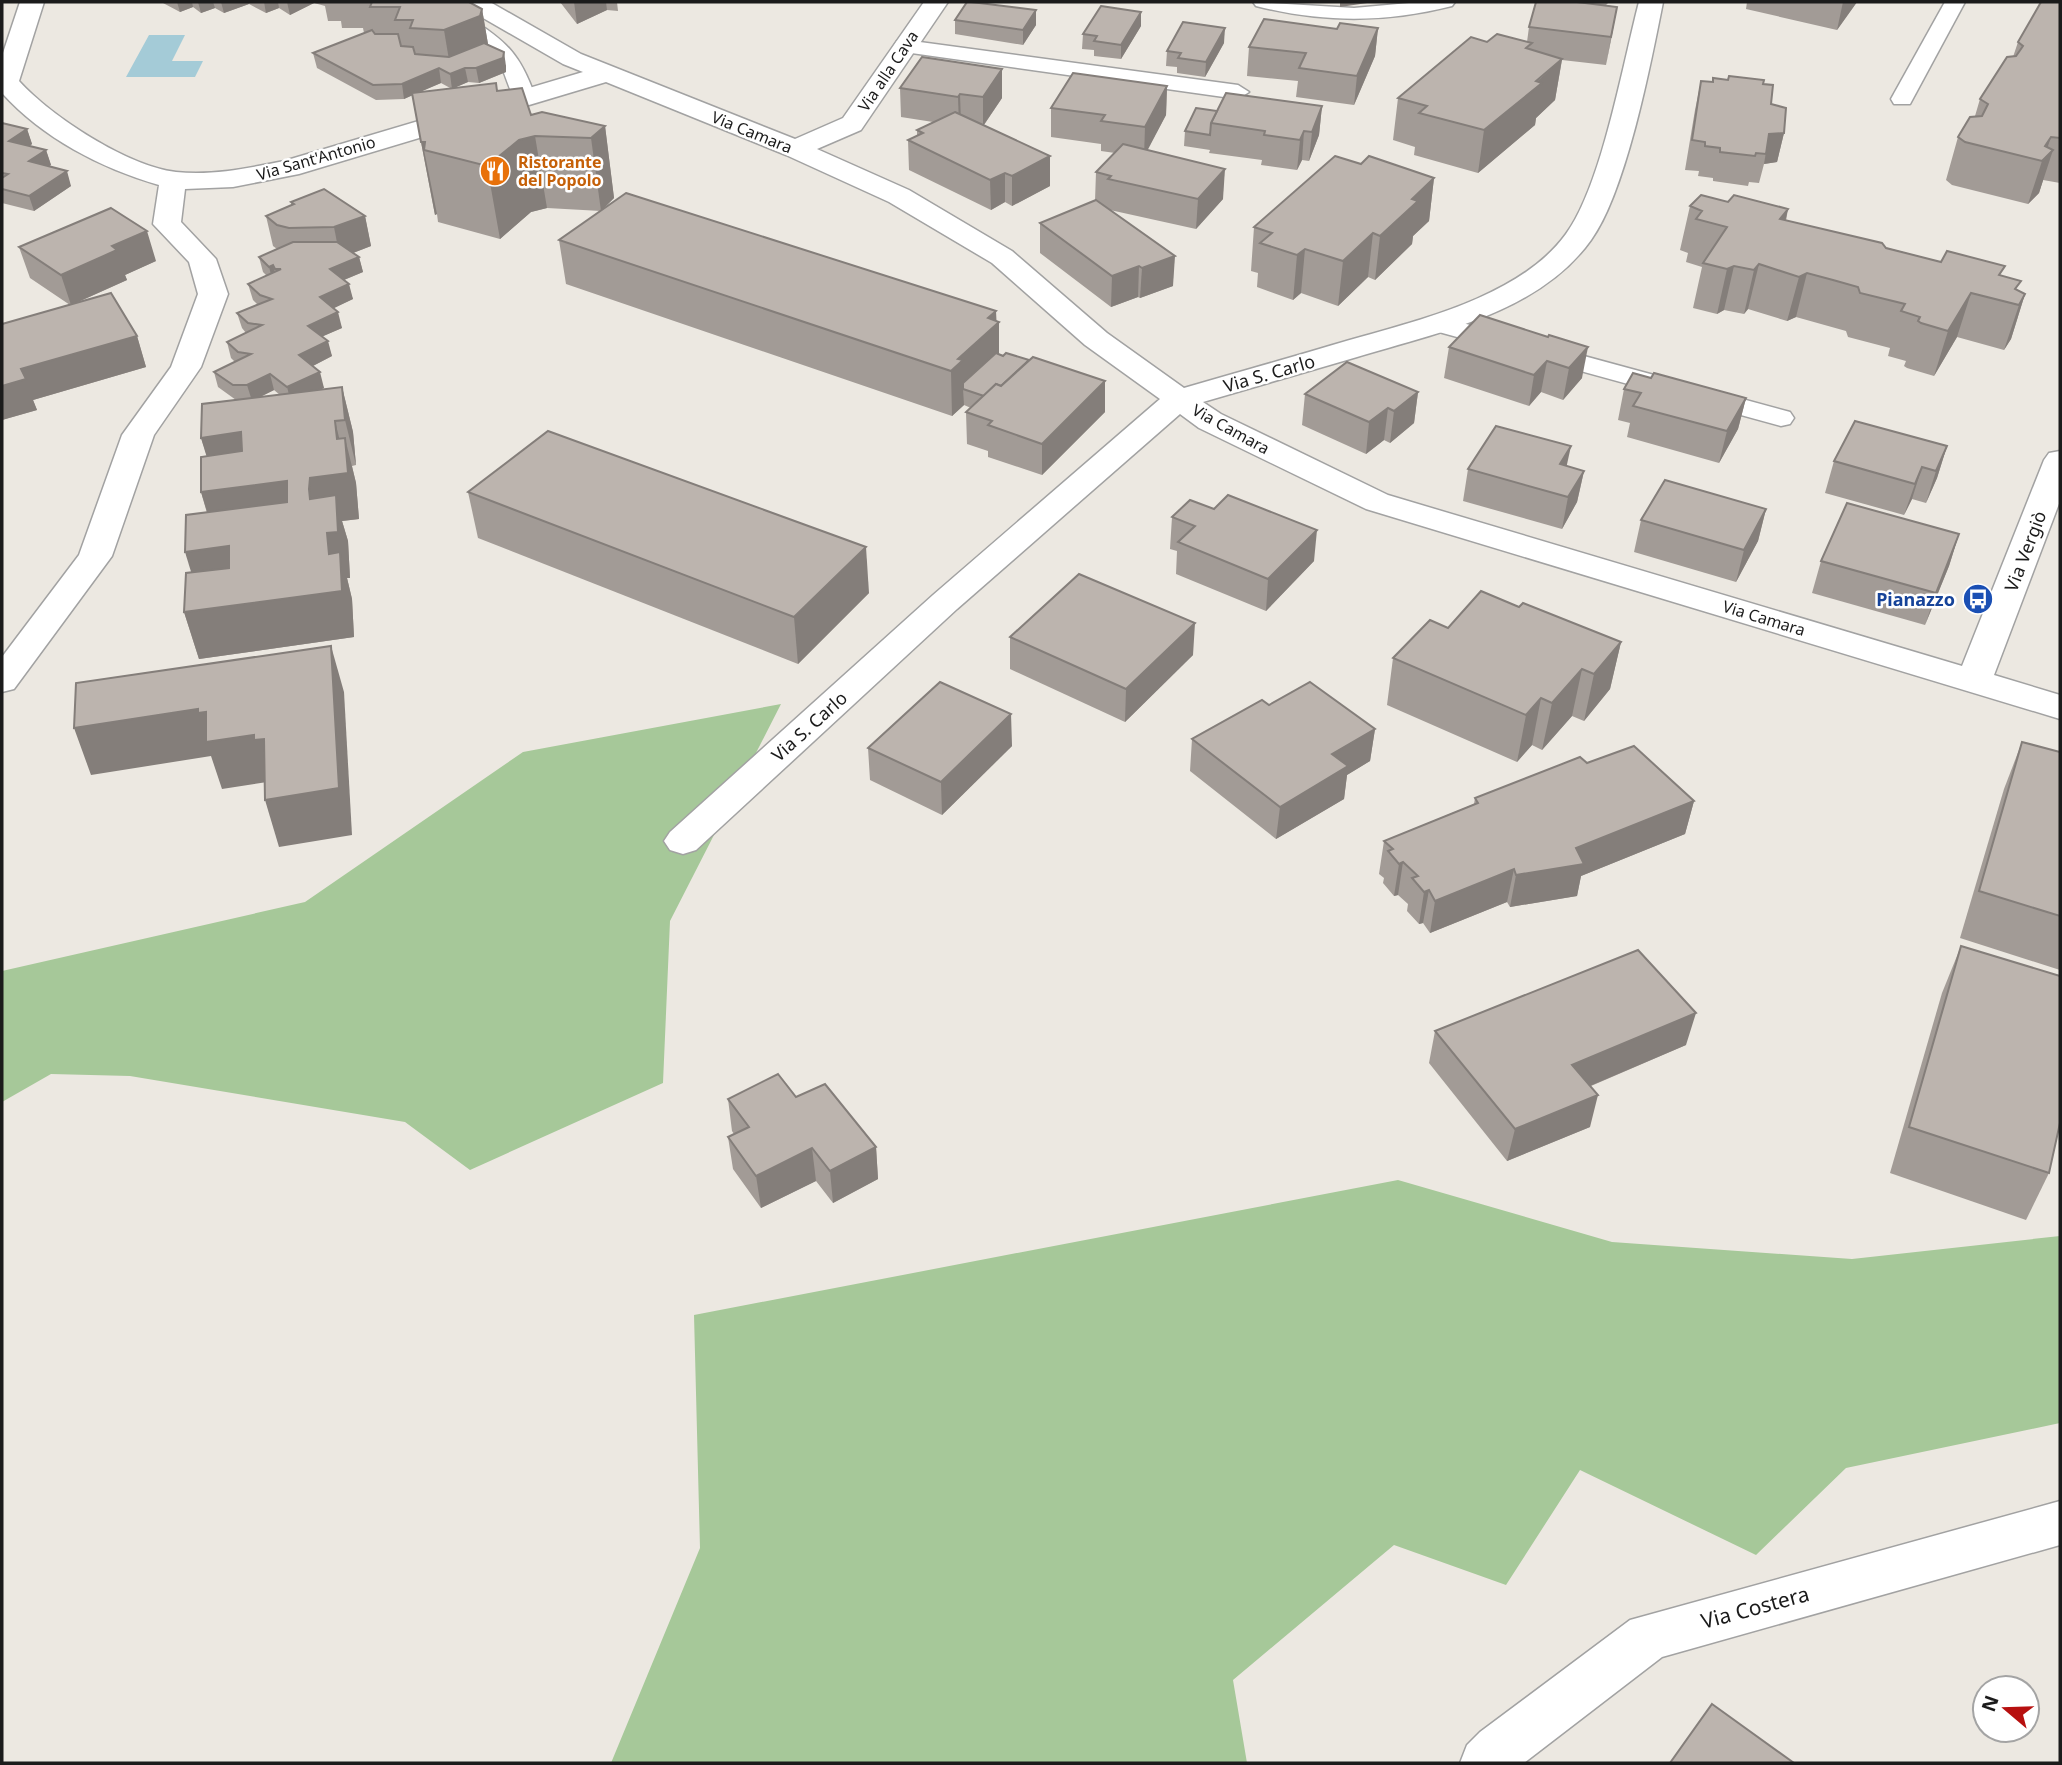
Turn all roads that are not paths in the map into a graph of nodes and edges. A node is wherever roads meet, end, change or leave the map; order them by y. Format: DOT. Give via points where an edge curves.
graph roads {
  1 [pos="32,2"];
  2 [pos="436,2"];
  3 [pos="473,2"];
  4 [pos="936,2"];
  5 [pos="1263,2"];
  6 [pos="1445,2"];
  7 [pos="1651,2"];
  8 [pos="1955,2"];
  9 [pos="905,46"];
  10 [pos="605,74"];
  11 [pos="4,83"];
  12 [pos="1238,92"];
  13 [pos="524,96"];
  14 [pos="1902,99"];
  15 [pos="795,149"];
  16 [pos="173,180"];
  17 [pos="1437,324"];
  18 [pos="1179,399"];
  19 [pos="1781,418"];
  20 [pos="2060,460"];
  21 [pos="2,681"];
  22 [pos="1974,681"];
  23 [pos="2060,707"];
  24 [pos="683,841"];
  25 [pos="2060,1523"];
  26 [pos="1486,1763"];
  1 -- 11 [label="street"];
  2 -- 13 [label="lane" via="503,47 517,70"];
  3 -- 10 [label="street, Via Camara" via="522,33"];
  4 -- 9 [label="street, Via alla Cava"];
  5 -- 6 [label="lane" via="1297,12 1350,16"];
  7 -- 17 [label="street, Via S. Carlo" via="1615,147 1579,237 1542,275"];
  8 -- 14 [label="lane"];
  9 -- 12 [label="lane"];
  9 -- 15 [label="street, Via alla Cava" via="852,124"];
  10 -- 13 [label="street, Via Sant'Antonio"];
  10 -- 15 [label="street, Via Camara"];
  11 -- 16 [label="street" via="78,143"];
  13 -- 16 [label="street, Via Sant'Antonio" via="289,168 242,178"];
  15 -- 18 [label="street, Via Camara" via="900,196 1002,257 1096,340"];
  16 -- 21 [label="street" via="167,223 202,259 214,294 186,367 138,435 95,556"];
  17 -- 18 [label="street, Via S. Carlo"];
  17 -- 19 [label="lane"];
  18 -- 22 [label="street, Via Camara" via="1210,421 1377,502"];
  18 -- 24 [label="street, Via S. Carlo" via="945,602"];
  20 -- 22 [label="street, Via Vergiò"];
  22 -- 23 [label="street, Via Camara"];
  25 -- 26 [label="street, Via Costera" via="1648,1637"];
}
